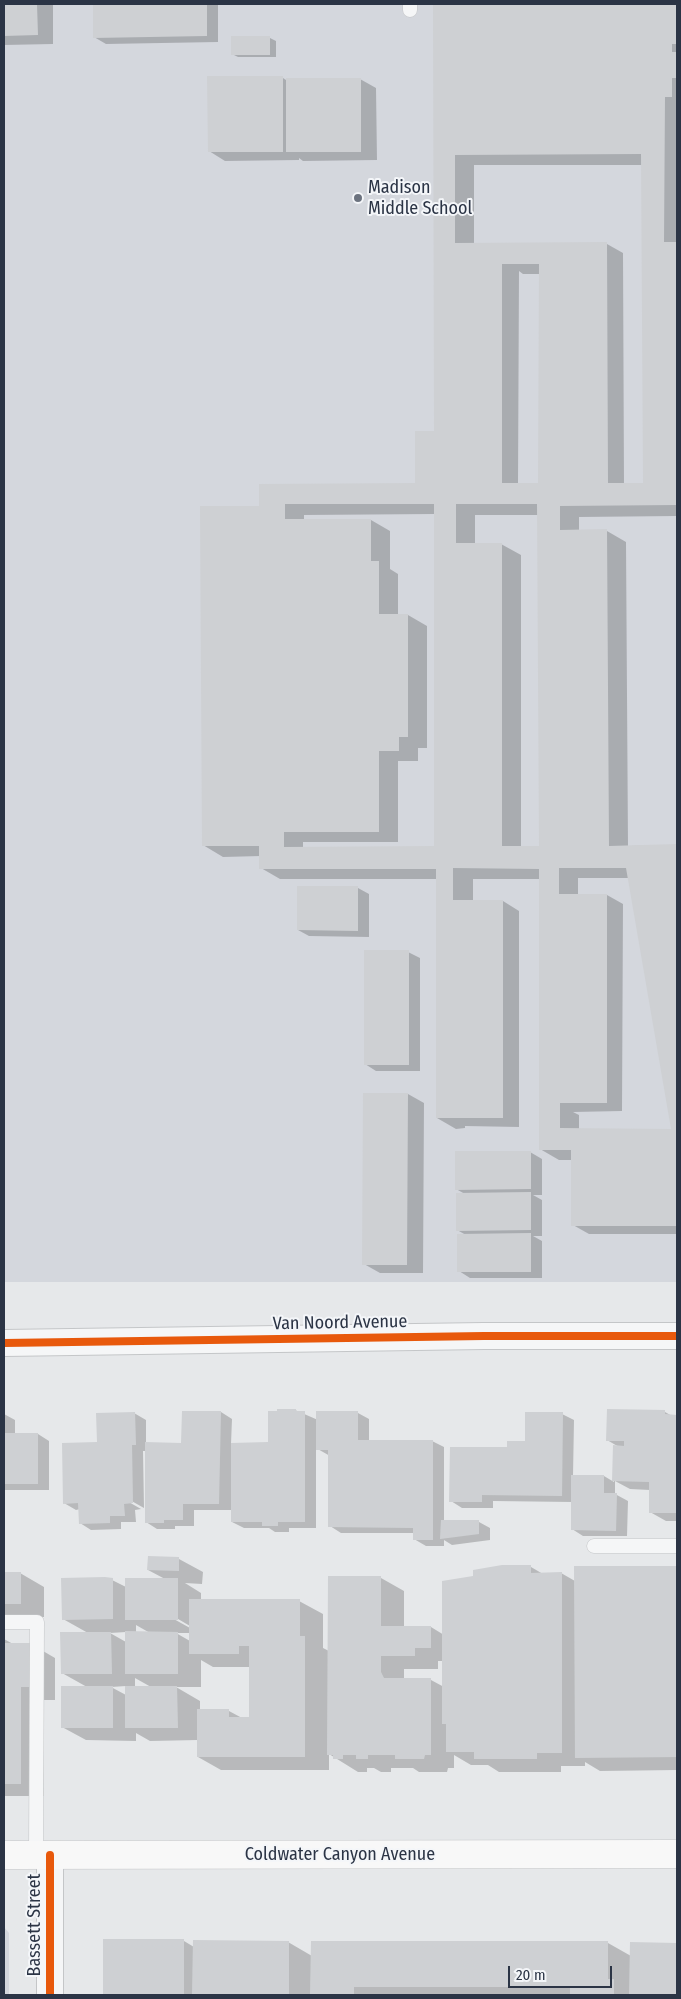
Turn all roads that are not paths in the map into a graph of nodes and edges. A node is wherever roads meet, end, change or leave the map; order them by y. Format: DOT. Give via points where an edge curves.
graph roads {
  1 [pos="677,1336"];
  2 [pos="4,1343"];
  3 [pos="594,1546"];
  4 [pos="677,1546"];
  5 [pos="4,1622"];
  6 [pos="677,1854"];
  7 [pos="4,1855"];
  8 [pos="43,1855"];
  9 [pos="50,1995"];
  1 -- 2 [label="street, Van Noord Avenue"];
  3 -- 4 [label="lane"];
  5 -- 8 [label="lane" via="37,1622"];
  6 -- 8 [label="main road, Coldwater Canyon Avenue"];
  7 -- 8 [label="main road, Coldwater Canyon Avenue"];
  8 -- 9 [label="street, Bassett Street"];
}
